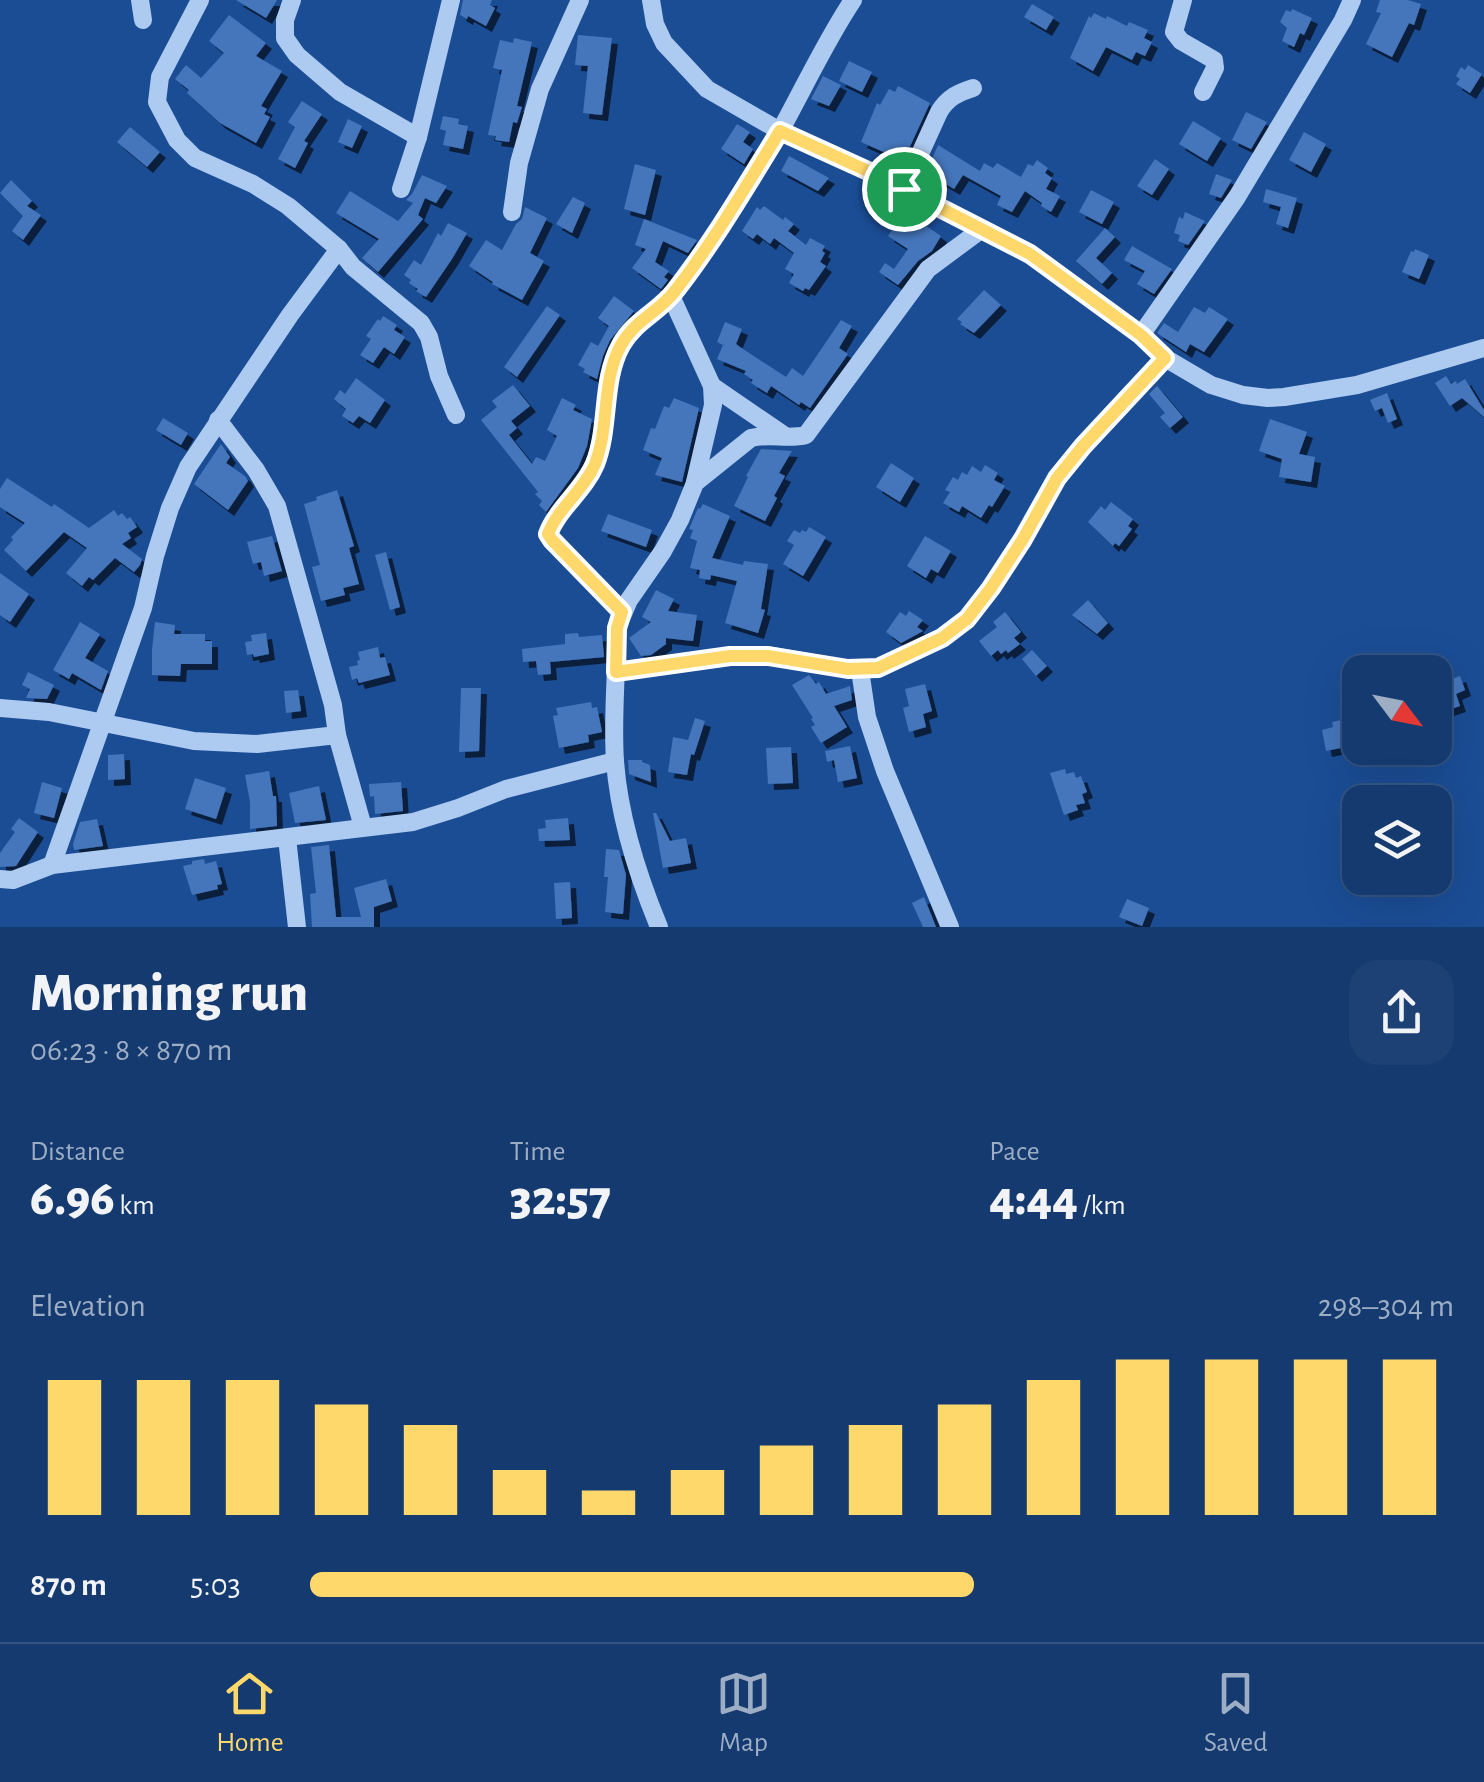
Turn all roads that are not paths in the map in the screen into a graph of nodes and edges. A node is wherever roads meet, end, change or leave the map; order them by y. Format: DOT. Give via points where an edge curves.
graph roads {
  1 [pos="140,0"];
  2 [pos="200,0"];
  3 [pos="292,0"];
  4 [pos="451,0"];
  5 [pos="651,0"];
  6 [pos="854,0"];
  7 [pos="1183,0"];
  8 [pos="1352,0"];
  9 [pos="575,1"];
  10 [pos="143,20"];
  11 [pos="974,88"];
  12 [pos="1203,92"];
  13 [pos="780,131"];
  14 [pos="418,137"];
  15 [pos="402,189"];
  16 [pos="904,189"];
  17 [pos="512,212"];
  18 [pos="982,229"];
  19 [pos="339,249"];
  20 [pos="671,296"];
  21 [pos="1141,335"];
  22 [pos="1484,348"];
  23 [pos="1165,358"];
  24 [pos="712,386"];
  25 [pos="456,415"];
  26 [pos="218,420"];
  27 [pos="785,436"];
  28 [pos="695,482"];
  29 [pos="622,612"];
  30 [pos="860,670"];
  31 [pos="616,672"];
  32 [pos="0,708"];
  33 [pos="103,724"];
  34 [pos="337,735"];
  35 [pos="615,762"];
  36 [pos="363,827"];
  37 [pos="287,838"];
  38 [pos="52,865"];
  39 [pos="0,878"];
  40 [pos="297,927"];
  41 [pos="659,927"];
  42 [pos="950,927"];
  1 -- 10 [label="street"];
  2 -- 19 [label="street" via="160,77 157,102 164,119 195,158 288,206"];
  3 -- 14 [label="street" via="285,38 297,55 340,92"];
  4 -- 14 [label="street"];
  5 -- 13 [label="street" via="664,43 708,89"];
  6 -- 13 [label="street"];
  7 -- 12 [label="street" via="1174,32 1216,68"];
  8 -- 21 [label="street" via="1237,198"];
  9 -- 17 [label="street" via="540,89"];
  11 -- 16 [label="street" via="946,101"];
  13 -- 16 [label="street"];
  13 -- 20 [label="street"];
  14 -- 15 [label="street"];
  16 -- 18 [label="street"];
  18 -- 21 [label="street" via="1030,254"];
  18 -- 27 [label="street" via="922,276 806,435"];
  19 -- 25 [label="street" via="421,323"];
  19 -- 26 [label="street"];
  20 -- 24 [label="street"];
  20 -- 29 [label="street" via="635,324 619,348 594,465 548,534"];
  21 -- 23 [label="street"];
  22 -- 23 [label="street" via="1357,385 1268,398 1211,385"];
  23 -- 30 [label="street" via="1057,478 967,619 942,638"];
  24 -- 27 [label="street"];
  24 -- 28 [label="street"];
  26 -- 33 [label="street" via="170,508"];
  26 -- 34 [label="street" via="277,506"];
  27 -- 28 [label="street" via="751,438"];
  28 -- 29 [label="street" via="663,551"];
  29 -- 31 [label="street"];
  30 -- 31 [label="street" via="730,656"];
  30 -- 42 [label="street" via="885,772"];
  31 -- 35 [label="street"];
  32 -- 33 [label="street"];
  33 -- 34 [label="street" via="194,742 257,744"];
  33 -- 38 [label="street"];
  34 -- 36 [label="street"];
  35 -- 36 [label="street" via="506,788 413,822"];
  35 -- 41 [label="street" via="635,858"];
  36 -- 37 [label="street"];
  37 -- 38 [label="street"];
  37 -- 40 [label="street"];
  38 -- 39 [label="street" via="13,880"];
}
